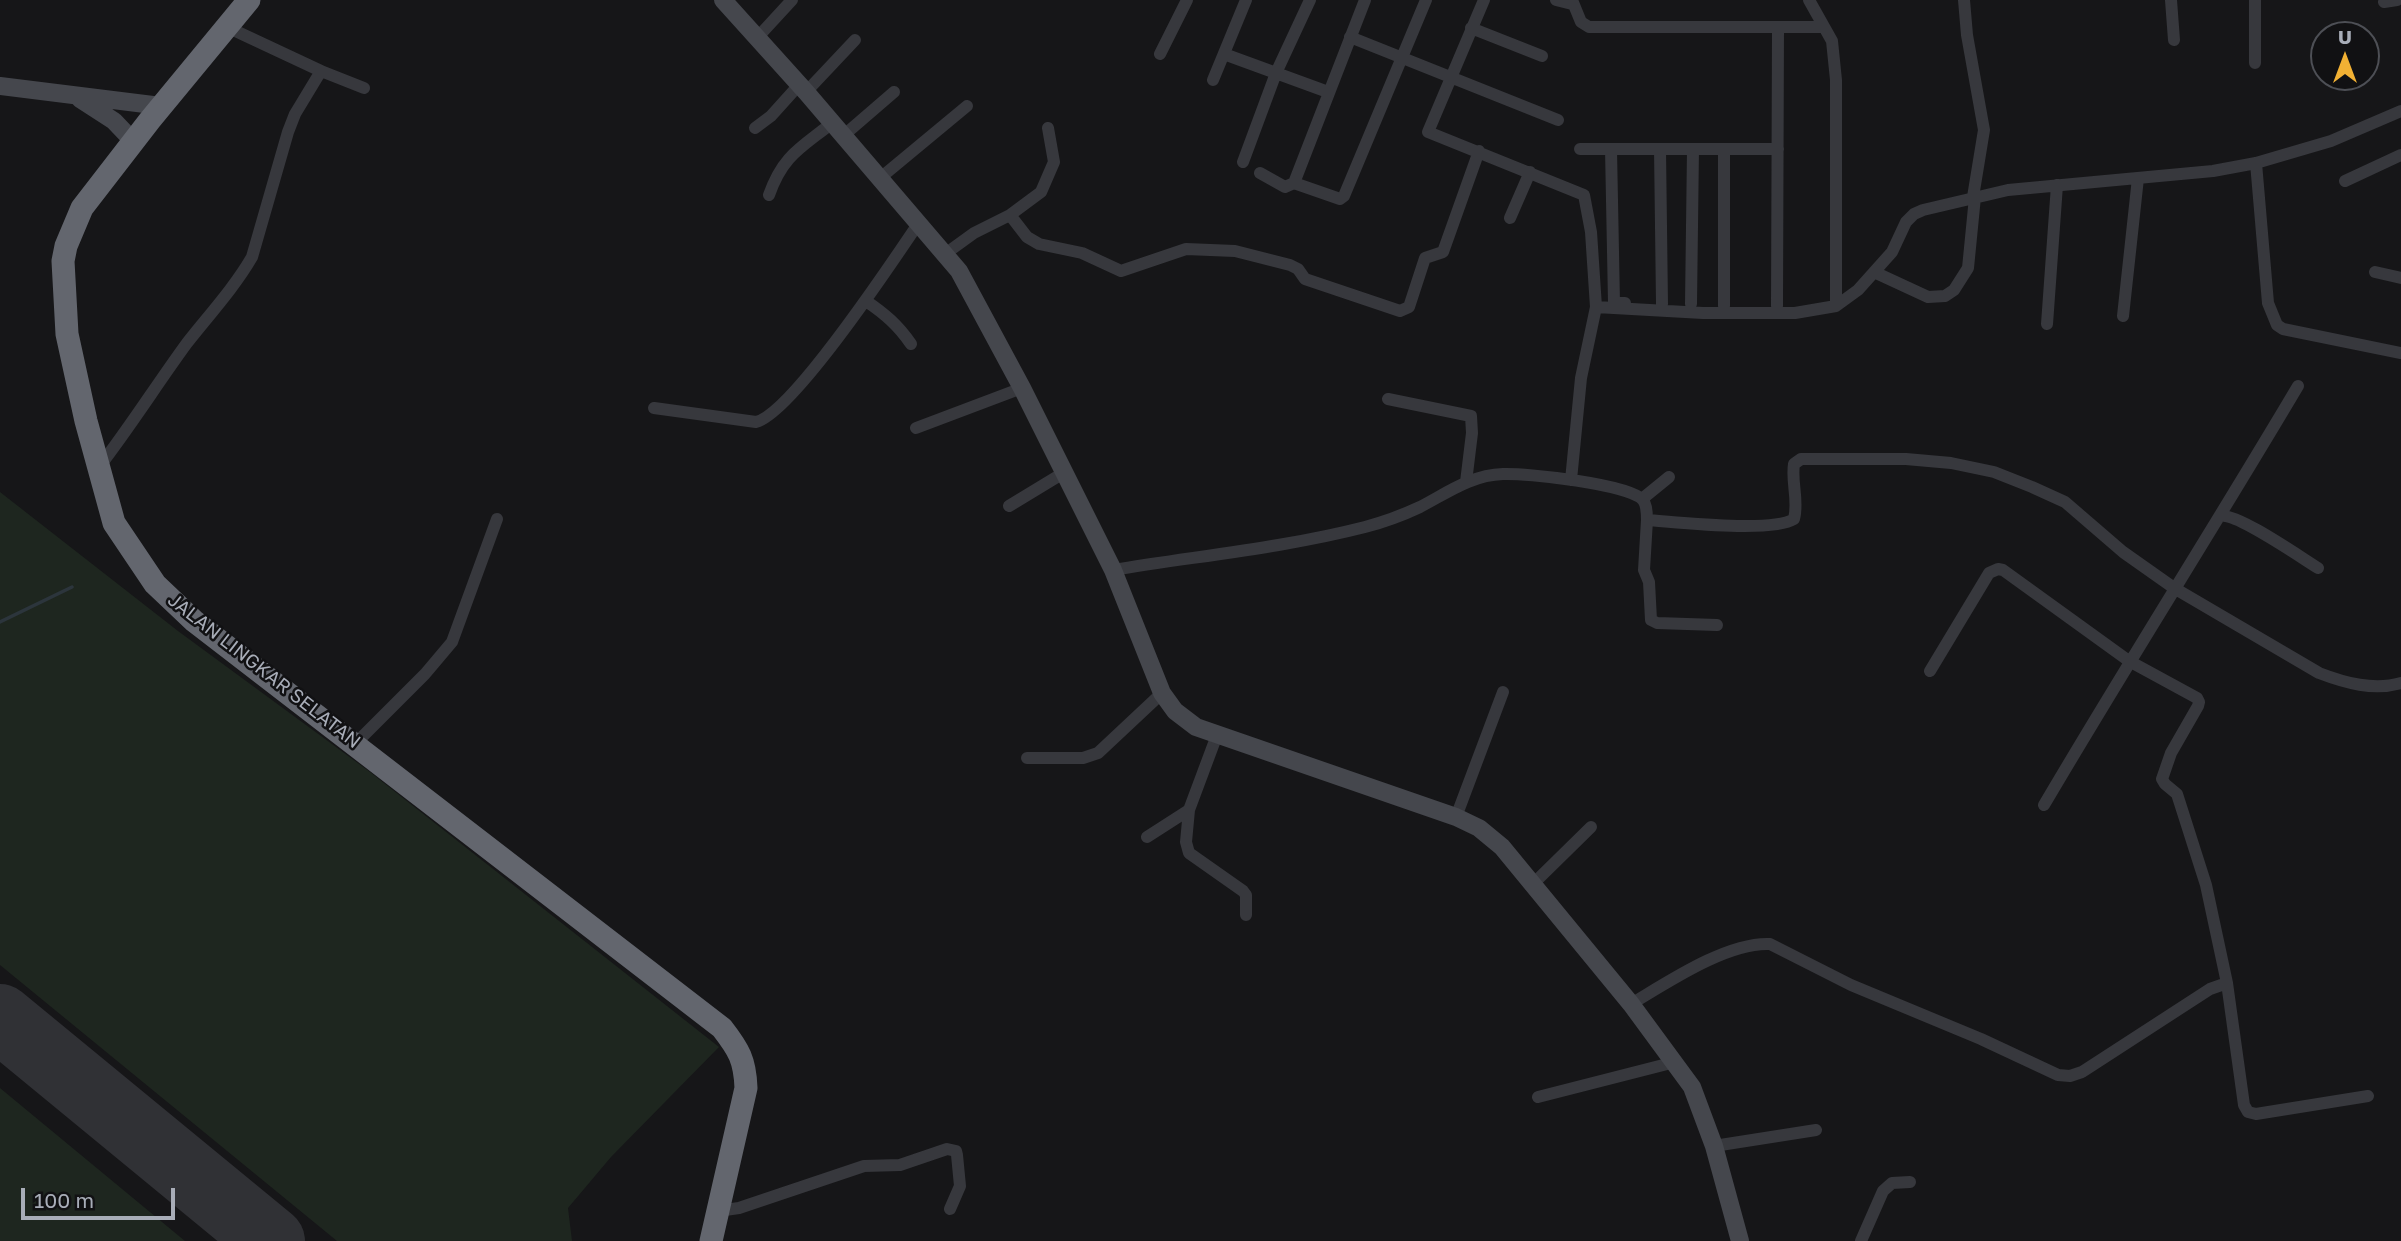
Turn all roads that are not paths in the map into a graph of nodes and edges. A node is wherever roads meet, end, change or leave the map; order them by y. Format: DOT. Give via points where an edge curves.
graph roads {
  1 [pos="249,0"];
  2 [pos="723,0"];
  3 [pos="792,0"];
  4 [pos="1187,0"];
  5 [pos="1246,0"];
  6 [pos="1310,0"];
  7 [pos="1366,0"];
  8 [pos="1426,0"];
  9 [pos="1484,0"];
  10 [pos="1556,0"];
  11 [pos="1809,0"];
  12 [pos="1964,0"];
  13 [pos="2171,0"];
  14 [pos="2255,0"];
  15 [pos="1572,2"];
  16 [pos="228,27"];
  17 [pos="1778,27"];
  18 [pos="1823,27"];
  19 [pos="1471,28"];
  20 [pos="1350,37"];
  21 [pos="757,38"];
  22 [pos="855,40"];
  23 [pos="2175,40"];
  24 [pos="1160,54"];
  25 [pos="1224,54"];
  26 [pos="1542,56"];
  27 [pos="1401,57"];
  28 [pos="2255,63"];
  29 [pos="321,71"];
  30 [pos="1276,73"];
  31 [pos="1450,79"];
  32 [pos="1213,80"];
  33 [pos="0,86"];
  34 [pos="365,88"];
  35 [pos="802,89"];
  36 [pos="894,92"];
  37 [pos="1328,92"];
  38 [pos="70,94"];
  39 [pos="161,106"];
  40 [pos="967,106"];
  41 [pos="2401,111"];
  42 [pos="1559,120"];
  43 [pos="755,128"];
  44 [pos="1048,128"];
  45 [pos="837,129"];
  46 [pos="133,141"];
  47 [pos="1580,149"];
  48 [pos="1611,149"];
  49 [pos="1660,149"];
  50 [pos="1693,149"];
  51 [pos="1724,149"];
  52 [pos="1778,149"];
  53 [pos="1479,151"];
  54 [pos="2401,155"];
  55 [pos="1243,162"];
  56 [pos="2256,163"];
  57 [pos="1530,172"];
  58 [pos="1260,173"];
  59 [pos="2138,178"];
  60 [pos="879,179"];
  61 [pos="2345,181"];
  62 [pos="1294,183"];
  63 [pos="2057,185"];
  64 [pos="769,195"];
  65 [pos="1974,197"];
  66 [pos="1010,215"];
  67 [pos="1510,218"];
  68 [pos="918,224"];
  69 [pos="945,254"];
  70 [pos="1874,272"];
  71 [pos="2375,272"];
  72 [pos="2401,278"];
  73 [pos="866,301"];
  74 [pos="1662,304"];
  75 [pos="1691,304"];
  76 [pos="1724,306"];
  77 [pos="1836,306"];
  78 [pos="1596,307"];
  79 [pos="1777,309"];
  80 [pos="2123,316"];
  81 [pos="2047,324"];
  82 [pos="911,344"];
  83 [pos="2401,353"];
  84 [pos="2298,386"];
  85 [pos="1022,388"];
  86 [pos="1388,399"];
  87 [pos="654,408"];
  88 [pos="916,428"];
  89 [pos="99,467"];
  90 [pos="1065,472"];
  91 [pos="1669,477"];
  92 [pos="1571,480"];
  93 [pos="1466,482"];
  94 [pos="1642,499"];
  95 [pos="1009,506"];
  96 [pos="2221,516"];
  97 [pos="497,519"];
  98 [pos="1647,520"];
  99 [pos="2318,568"];
  100 [pos="1113,570"];
  101 [pos="2174,588"];
  102 [pos="1717,625"];
  103 [pos="2129,661"];
  104 [pos="1930,671"];
  105 [pos="2401,684"];
  106 [pos="1503,692"];
  107 [pos="1163,693"];
  108 [pos="1217,735"];
  109 [pos="355,744"];
  110 [pos="1027,758"];
  111 [pos="2045,805"];
  112 [pos="1189,810"];
  113 [pos="1456,817"];
  114 [pos="1591,828"];
  115 [pos="1147,837"];
  116 [pos="1534,883"];
  117 [pos="1246,915"];
  118 [pos="2227,983"];
  119 [pos="1631,1004"];
  120 [pos="1675,1062"];
  121 [pos="2368,1096"];
  122 [pos="1538,1097"];
  123 [pos="1816,1130"];
  124 [pos="1714,1146"];
  125 [pos="1910,1182"];
  126 [pos="950,1209"];
  127 [pos="718,1211"];
  128 [pos="711,1241"];
  129 [pos="1740,1241"];
  130 [pos="1861,1241"];
  1 -- 16 [label="highway, JALAN LINGKAR SELATAN"];
  2 -- 21 [label="street"];
  3 -- 21 [label="street"];
  4 -- 24 [label="street"];
  5 -- 25 [label="street"];
  6 -- 30 [label="street"];
  7 -- 20 [label="street"];
  8 -- 27 [label="street"];
  9 -- 19 [label="street"];
  10 -- 15 [label="street"];
  11 -- 18 [label="street"];
  12 -- 65 [label="street" via="1984,130"];
  13 -- 23 [label="street"];
  14 -- 28 [label="street"];
  15 -- 17 [label="street" via="1581,22 1589,27"];
  16 -- 29 [label="street"];
  16 -- 39 [label="highway, JALAN LINGKAR SELATAN"];
  17 -- 18 [label="street"];
  17 -- 52 [label="street"];
  18 -- 77 [label="street" via="1832,41 1836,80"];
  19 -- 26 [label="street"];
  19 -- 31 [label="street"];
  20 -- 27 [label="street"];
  20 -- 37 [label="street"];
  21 -- 35 [label="street"];
  22 -- 35 [label="street"];
  25 -- 30 [label="street"];
  25 -- 32 [label="street"];
  27 -- 31 [label="street"];
  27 -- 62 [label="street" via="1345,196 1331,197"];
  29 -- 34 [label="street"];
  29 -- 89 [label="street" via="288,132 252,257"];
  30 -- 37 [label="street"];
  30 -- 55 [label="street"];
  31 -- 42 [label="street"];
  31 -- 53 [label="street" via="1428,132"];
  33 -- 38 [label="street"];
  35 -- 43 [label="street"];
  35 -- 45 [label="street"];
  36 -- 45 [label="street"];
  37 -- 62 [label="street"];
  38 -- 39 [label="street"];
  38 -- 46 [label="street" via="114,121"];
  39 -- 46 [label="highway, JALAN LINGKAR SELATAN"];
  40 -- 60 [label="street"];
  41 -- 56 [label="street" via="2331,141"];
  44 -- 66 [label="street" via="1054,162 1041,192"];
  45 -- 60 [label="street"];
  45 -- 64 [label="street" via="785,161"];
  46 -- 89 [label="highway, JALAN LINGKAR SELATAN" via="82,208 63,261 67,334"];
  47 -- 48 [label="street"];
  48 -- 49 [label="street"];
  48 -- 74 [label="street" via="1614,303"];
  49 -- 50 [label="street"];
  49 -- 74 [label="street"];
  50 -- 51 [label="street"];
  50 -- 75 [label="street"];
  51 -- 52 [label="street"];
  51 -- 76 [label="street"];
  52 -- 79 [label="street"];
  53 -- 57 [label="street"];
  53 -- 66 [label="street" via="1443,252 1425,258 1409,307 1400,311 1305,279 1290,265 1235,251 1186,249 1117,270 1082,253 1039,244 1027,237"];
  54 -- 61 [label="street"];
  56 -- 59 [label="street"];
  56 -- 83 [label="street" via="2268,303 2277,325"];
  57 -- 67 [label="street"];
  57 -- 78 [label="street" via="1584,195"];
  58 -- 62 [label="street" via="1285,187"];
  59 -- 63 [label="street"];
  59 -- 80 [label="street"];
  60 -- 68 [label="street"];
  63 -- 65 [label="street"];
  63 -- 81 [label="street"];
  65 -- 70 [label="street" via="1914,214 1892,253"];
  65 -- 70 [label="street" via="1968,268 1945,296 1928,297"];
  66 -- 69 [label="street"];
  68 -- 69 [label="street"];
  68 -- 73 [label="street"];
  69 -- 85 [label="street" via="959,271"];
  70 -- 77 [label="street"];
  71 -- 72 [label="street"];
  73 -- 82 [label="street" via="900,327"];
  73 -- 87 [label="street" via="818,362 763,420"];
  74 -- 75 [label="street"];
  75 -- 76 [label="street"];
  76 -- 79 [label="street"];
  77 -- 79 [label="street"];
  78 -- 79 [label="street" via="1703,313"];
  78 -- 92 [label="street" via="1581,378"];
  84 -- 96 [label="street"];
  85 -- 88 [label="street"];
  85 -- 90 [label="street"];
  86 -- 93 [label="street" via="1471,416"];
  89 -- 109 [label="highway, JALAN LINGKAR SELATAN" via="114,523 155,584 194,621"];
  90 -- 95 [label="street"];
  90 -- 100 [label="street"];
  91 -- 94 [label="street"];
  92 -- 93 [label="street" via="1502,474"];
  92 -- 94 [label="street"];
  93 -- 100 [label="street" via="1419,508 1366,527"];
  94 -- 98 [label="street"];
  96 -- 99 [label="street" via="2230,516"];
  96 -- 101 [label="street"];
  97 -- 109 [label="street" via="452,642"];
  98 -- 101 [label="street" via="1786,524 1796,511 1793,474 1794,464 1801,459 1951,463 1994,472 2065,502"];
  98 -- 102 [label="street" via="1644,570 1651,620"];
  100 -- 107 [label="street"];
  101 -- 103 [label="street"];
  101 -- 105 [label="street" via="2319,673 2362,685"];
  103 -- 104 [label="street" via="1998,569 1989,573"];
  103 -- 111 [label="street"];
  103 -- 118 [label="street" via="2199,702 2162,779 2177,794 2206,885"];
  106 -- 113 [label="street"];
  107 -- 108 [label="street" via="1185,720"];
  107 -- 110 [label="street" via="1098,753 1083,758"];
  108 -- 112 [label="street"];
  108 -- 113 [label="street"];
  109 -- 127 [label="highway, JALAN LINGKAR SELATAN" via="723,1028 746,1068 746,1088"];
  112 -- 115 [label="street"];
  112 -- 117 [label="street" via="1189,853 1243,891"];
  113 -- 116 [label="street" via="1489,835"];
  114 -- 116 [label="street"];
  116 -- 119 [label="street"];
  118 -- 119 [label="street" via="2210,989 2070,1076 2058,1075 1861,989 1770,944 1756,943 1727,953"];
  118 -- 121 [label="street" via="2248,1112"];
  119 -- 120 [label="street"];
  120 -- 122 [label="street"];
  120 -- 124 [label="street" via="1692,1087"];
  123 -- 124 [label="street"];
  124 -- 129 [label="street"];
  125 -- 130 [label="street" via="1892,1183 1883,1191"];
  126 -- 127 [label="street" via="960,1186 957,1155 951,1149 906,1164 864,1166"];
  127 -- 128 [label="highway, JALAN LINGKAR SELATAN"];
}
